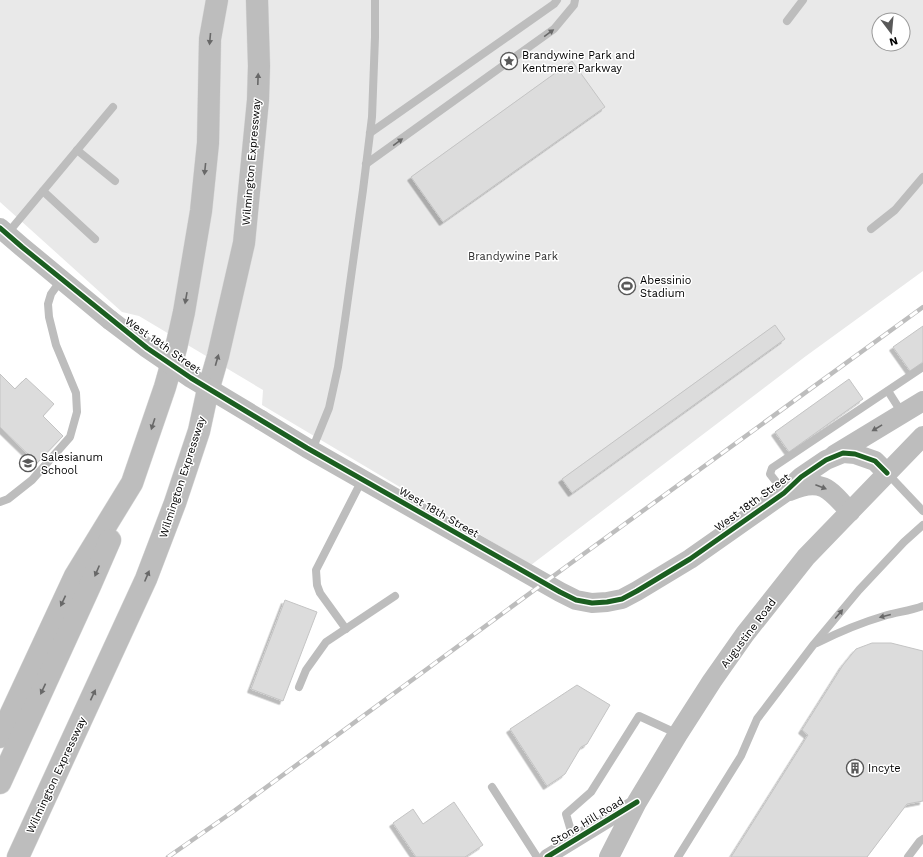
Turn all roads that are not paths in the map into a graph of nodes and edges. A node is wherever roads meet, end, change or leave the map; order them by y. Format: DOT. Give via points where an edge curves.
graph roads {
  1 [pos="217,0"];
  2 [pos="257,0"];
  3 [pos="375,0"];
  4 [pos="557,0"];
  5 [pos="575,0"];
  6 [pos="803,0"];
  7 [pos="787,22"];
  8 [pos="113,107"];
  9 [pos="370,133"];
  10 [pos="77,150"];
  11 [pos="366,164"];
  12 [pos="923,177"];
  13 [pos="115,181"];
  14 [pos="43,191"];
  15 [pos="871,229"];
  16 [pos="3,231"];
  17 [pos="95,239"];
  18 [pos="62,280"];
  19 [pos="923,367"];
  20 [pos="888,391"];
  21 [pos="923,401"];
  22 [pos="902,413"];
  23 [pos="923,436"];
  24 [pos="312,450"];
  25 [pos="826,460"];
  26 [pos="887,472"];
  27 [pos="362,479"];
  28 [pos="132,483"];
  29 [pos="784,493"];
  30 [pos="0,502"];
  31 [pos="923,511"];
  32 [pos="850,512"];
  33 [pos="923,525"];
  34 [pos="395,596"];
  35 [pos="923,606"];
  36 [pos="346,629"];
  37 [pos="814,644"];
  38 [pos="299,687"];
  39 [pos="678,734"];
  40 [pos="0,737"];
  41 [pos="0,783"];
  42 [pos="492,787"];
  43 [pos="637,802"];
  44 [pos="923,839"];
  45 [pos="574,841"];
  46 [pos="18,857"];
  47 [pos="537,857"];
  48 [pos="547,857"];
  49 [pos="609,857"];
  50 [pos="678,857"];
  51 [pos="908,857"];
  1 -- 28 [label="highway, one-way" via="210,39 208,142 201,211 184,312 165,387"];
  46 -- 2 [label="highway, Wilmington Expressway, one-way" via="146,579 199,431 244,243 258,100"];
  3 -- 9 [label="lane" via="376,37"];
  4 -- 9 [label="lane"];
  11 -- 5 [label="lane, one-way" via="554,29 574,5"];
  6 -- 7 [label="lane"];
  8 -- 10 [label="lane"];
  9 -- 11 [label="lane"];
  10 -- 13 [label="lane"];
  10 -- 14 [label="lane"];
  11 -- 24 [label="lane" via="338,367 329,408"];
  12 -- 15 [label="lane" via="895,210"];
  14 -- 16 [label="lane"];
  14 -- 17 [label="lane"];
  16 -- 18 [label="street, West 18th Street"];
  18 -- 24 [label="street, West 18th Street, bridge" via="146,348 191,378"];
  18 -- 30 [label="lane" via="51,294 48,304 56,344 76,393 77,412 70,438 32,480 8,499"];
  19 -- 20 [label="lane"];
  20 -- 22 [label="lane"];
  20 -- 29 [label="lane" via="772,468 770,474"];
  21 -- 22 [label="street"];
  22 -- 25 [label="street, one-way"];
  23 -- 26 [label="street, Augustine Road"];
  24 -- 27 [label="street, West 18th Street"];
  25 -- 26 [label="street, West 18th Street" via="843,453 855,454 875,461"];
  25 -- 29 [label="street, West 18th Street" via="801,477"];
  26 -- 31 [label="lane"];
  26 -- 32 [label="street, Augustine Road"];
  27 -- 29 [label="street, West 18th Street" via="560,592 576,600 592,603 622,599 637,592 690,559"];
  27 -- 36 [label="lane" via="316,570 320,593"];
  28 -- 40 [label="highway, one-way" via="75,576"];
  28 -- 41 [label="highway, one-way" via="90,586"];
  29 -- 32 [label="street, West 18th Street, one-way" via="803,485 823,486"];
  32 -- 39 [label="street, Augustine Road" via="806,557 745,634"];
  37 -- 33 [label="lane, one-way" via="860,590"];
  34 -- 36 [label="lane"];
  35 -- 37 [label="lane, one-way" via="851,626"];
  36 -- 38 [label="lane" via="326,642 306,670"];
  37 -- 50 [label="lane" via="757,719 741,756"];
  39 -- 43 [label="street, Augustine Road"];
  39 -- 45 [label="lane" via="639,716 591,792 566,814"];
  42 -- 47 [label="lane"];
  43 -- 45 [label="street, Stone Hill Road"];
  43 -- 49 [label="street, Augustine Road"];
  44 -- 51 [label="lane"];
  45 -- 48 [label="street, Stone Hill Road"];
}
